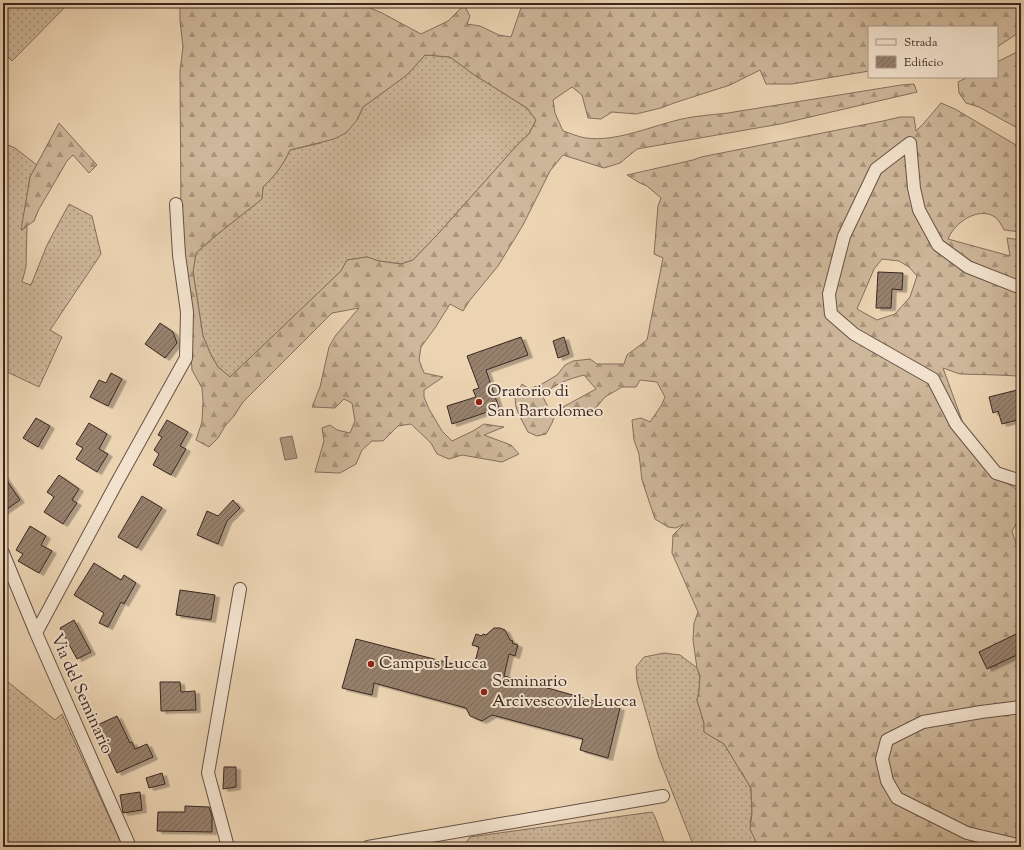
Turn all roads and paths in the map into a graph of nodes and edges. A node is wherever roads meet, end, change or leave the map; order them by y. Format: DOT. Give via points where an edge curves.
graph roads {
  1 [pos="176,204"];
  2 [pos="1021,288"];
  3 [pos="1021,481"];
  4 [pos="3,553"];
  5 [pos="240,589"];
  6 [pos="36,633"];
  7 [pos="1021,707"];
  8 [pos="663,796"];
  9 [pos="1021,846"];
  10 [pos="130,847"];
  11 [pos="228,847"];
  12 [pos="368,847"];
  1 -- 6 [label="street" via="179,255 187,312 186,358"];
  2 -- 3 [label="street" via="968,267 938,245 919,210 914,188 910,143 876,169 844,236 829,294 831,314 854,334 933,379 956,424 996,472"];
  4 -- 6 [label="street, Via del Seminario"];
  5 -- 11 [label="street" via="208,773"];
  6 -- 10 [label="street, Via del Seminario"];
  7 -- 9 [label="street" via="923,722 887,740 882,759 888,781 897,798 967,833"];
  8 -- 12 [label="street"];
}
